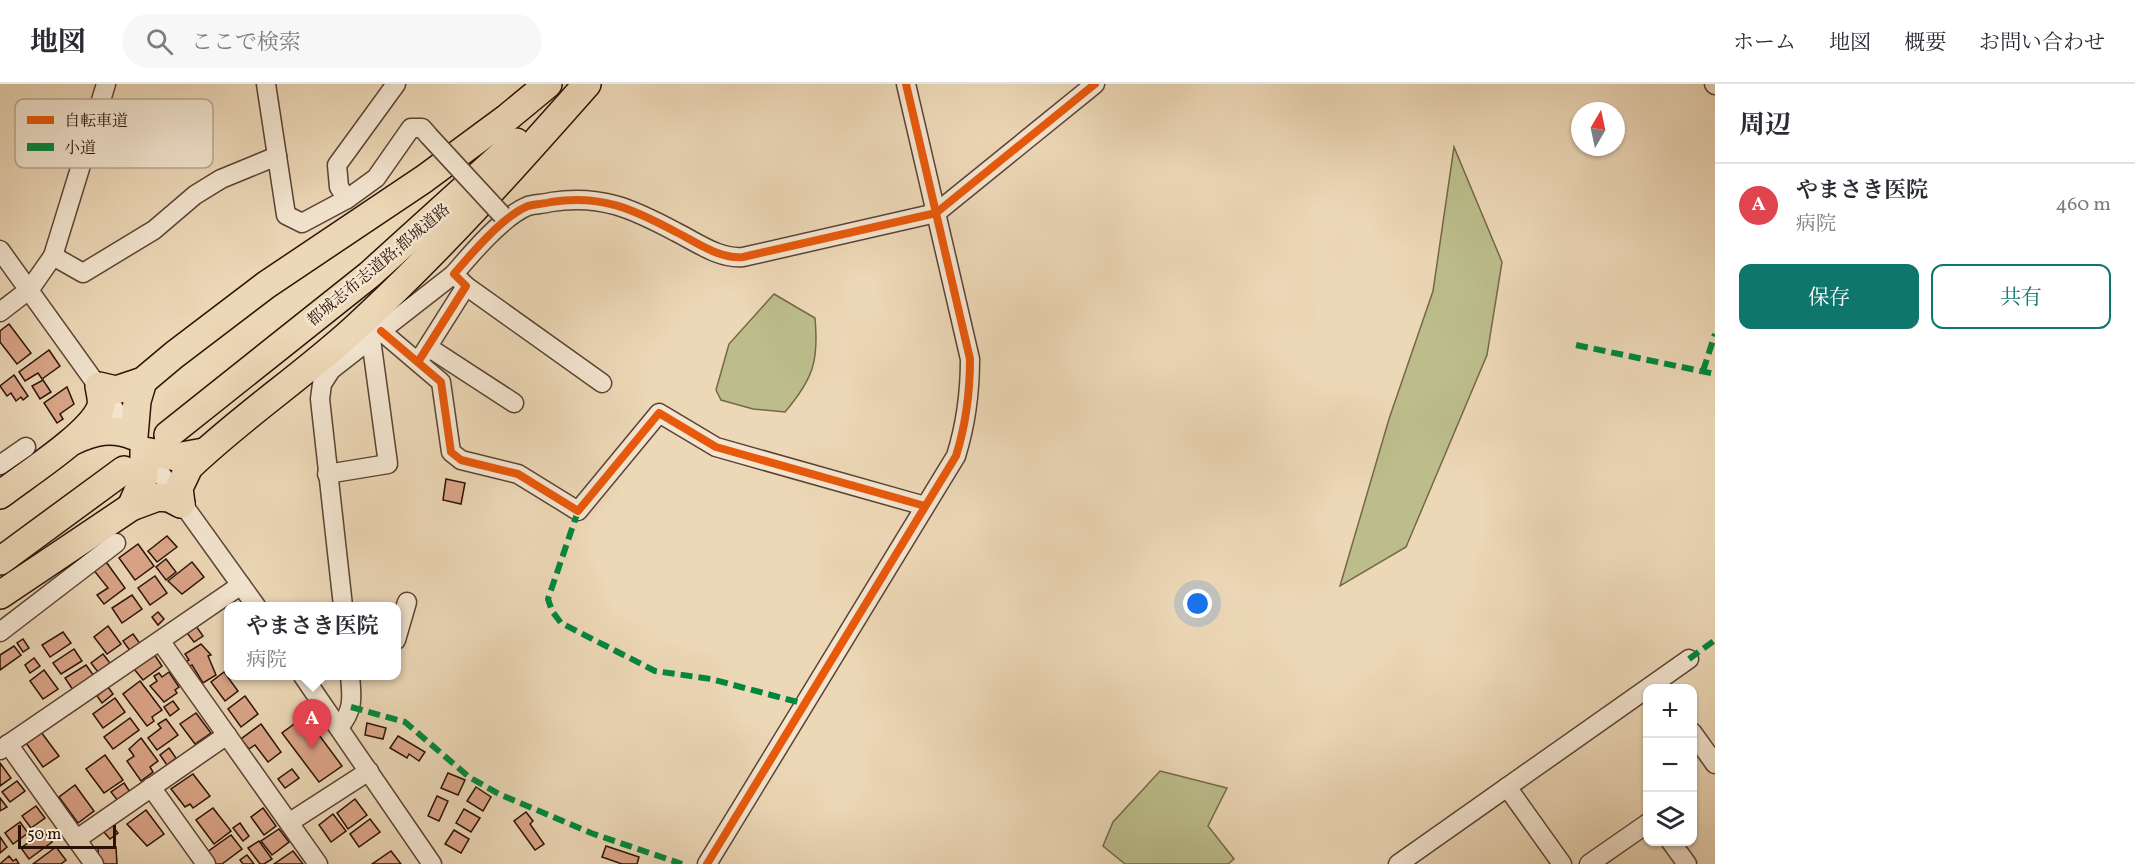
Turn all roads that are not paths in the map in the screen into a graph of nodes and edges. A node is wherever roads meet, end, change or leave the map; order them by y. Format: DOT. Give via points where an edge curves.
graph roads {
  1 [pos="106,84"];
  2 [pos="266,84"];
  3 [pos="396,84"];
  4 [pos="548,84"];
  5 [pos="579,84"];
  6 [pos="587,84"];
  7 [pos="906,84"];
  8 [pos="1095,84"];
  9 [pos="101,99"];
  10 [pos="276,156"];
  11 [pos="80,168"];
  12 [pos="347,199"];
  13 [pos="936,213"];
  14 [pos="504,218"];
  15 [pos="53,256"];
  16 [pos="2,258"];
  17 [pos="460,280"];
  18 [pos="30,290"];
  19 [pos="0,312"];
  20 [pos="376,335"];
  21 [pos="428,347"];
  22 [pos="418,362"];
  23 [pos="143,381"];
  24 [pos="602,383"];
  25 [pos="99,386"];
  26 [pos="514,403"];
  27 [pos="168,435"];
  28 [pos="69,442"];
  29 [pos="139,444"];
  30 [pos="26,447"];
  31 [pos="204,452"];
  32 [pos="0,465"];
  33 [pos="124,470"];
  34 [pos="327,474"];
  35 [pos="0,495"];
  36 [pos="181,504"];
  37 [pos="926,506"];
  38 [pos="131,507"];
  39 [pos="116,543"];
  40 [pos="0,561"];
  41 [pos="241,585"];
  42 [pos="0,595"];
  43 [pos="253,602"];
  44 [pos="343,602"];
  45 [pos="407,602"];
  46 [pos="401,623"];
  47 [pos="0,632"];
  48 [pos="161,642"];
  49 [pos="1689,659"];
  50 [pos="306,680"];
  51 [pos="350,680"];
  52 [pos="1660,684"];
  53 [pos="1643,696"];
  54 [pos="339,727"];
  55 [pos="227,735"];
  56 [pos="1696,738"];
  57 [pos="4,747"];
  58 [pos="1715,764"];
  59 [pos="369,771"];
  60 [pos="151,787"];
  61 [pos="1507,787"];
  62 [pos="290,822"];
  63 [pos="1643,827"];
  64 [pos="77,839"];
  65 [pos="1674,846"];
  66 [pos="94,864"];
  67 [pos="206,864"];
  68 [pos="318,864"];
  69 [pos="432,864"];
  70 [pos="707,864"];
  71 [pos="1398,864"];
  72 [pos="1562,864"];
  73 [pos="1588,864"];
  74 [pos="1687,864"];
  1 -- 9 [label="street"];
  2 -- 10 [label="street"];
  3 -- 12 [label="street" via="336,165 339,187"];
  4 -- 23 [label="highway" via="424,179 238,306"];
  5 -- 27 [label="highway, 都城志布志道路;都城道路" via="378,267"];
  6 -- 31 [label="highway" via="473,214 407,279 351,332"];
  7 -- 13 [label="street"];
  8 -- 13 [label="street"];
  10 -- 12 [label="street" via="286,215 302,223"];
  10 -- 15 [label="street" via="221,179 195,195 154,230 84,273"];
  11 -- 15 [label="street"];
  12 -- 14 [label="street, bridge" via="376,178 411,128 422,128"];
  13 -- 14 [label="street" via="727,259 645,216 607,201 576,198 528,206"];
  13 -- 37 [label="street" via="963,321 970,359 970,392 956,456"];
  14 -- 17 [label="street" via="470,255"];
  15 -- 18 [label="street"];
  16 -- 18 [label="street"];
  17 -- 20 [label="street"];
  17 -- 21 [label="street"];
  17 -- 24 [label="street"];
  18 -- 19 [label="street"];
  18 -- 25 [label="street"];
  20 -- 22 [label="street"];
  20 -- 34 [label="street" via="331,370 322,384"];
  20 -- 34 [label="street" via="388,464"];
  21 -- 22 [label="street"];
  21 -- 26 [label="street"];
  22 -- 37 [label="street" via="441,382 451,452 461,460 518,474 578,511 659,413 716,447"];
  23 -- 25 [label="highway" via="116,390"];
  23 -- 29 [label="highway" via="137,401"];
  25 -- 28 [label="highway" via="100,408"];
  25 -- 29 [label="street"];
  28 -- 29 [label="highway" via="102,430 122,431"];
  28 -- 35 [label="highway"];
  29 -- 31 [label="highway" via="176,457"];
  29 -- 36 [label="street"];
  29 -- 38 [label="highway" via="144,477"];
  30 -- 32 [label="street"];
  31 -- 36 [label="highway" via="183,475 179,488"];
  33 -- 40 [label="highway"];
  34 -- 44 [label="street"];
  36 -- 38 [label="highway" via="158,497"];
  36 -- 41 [label="street"];
  37 -- 70 [label="street"];
  38 -- 42 [label="highway"];
  39 -- 47 [label="street"];
  41 -- 43 [label="street"];
  41 -- 48 [label="street"];
  45 -- 46 [label="street"];
  48 -- 55 [label="street"];
  48 -- 57 [label="street"];
  49 -- 52 [label="street"];
  50 -- 54 [label="street"];
  51 -- 54 [label="street" via="351,707 348,718"];
  53 -- 61 [label="street"];
  54 -- 59 [label="street"];
  55 -- 60 [label="street"];
  55 -- 62 [label="street"];
  56 -- 58 [label="street"];
  57 -- 64 [label="street"];
  59 -- 62 [label="street"];
  59 -- 69 [label="street"];
  60 -- 64 [label="street"];
  60 -- 67 [label="street"];
  61 -- 71 [label="street"];
  61 -- 72 [label="street"];
  62 -- 68 [label="street"];
  63 -- 73 [label="street"];
  64 -- 66 [label="street"];
  65 -- 74 [label="street"];
}
